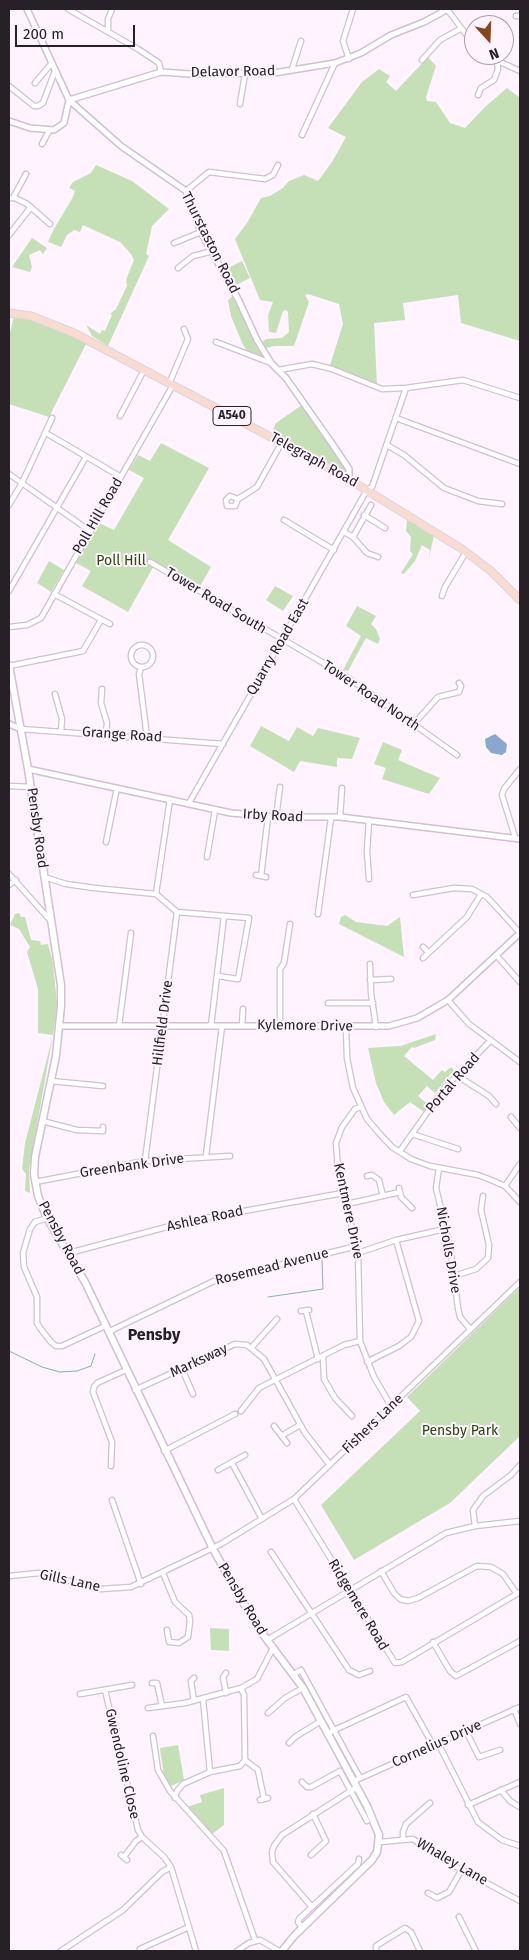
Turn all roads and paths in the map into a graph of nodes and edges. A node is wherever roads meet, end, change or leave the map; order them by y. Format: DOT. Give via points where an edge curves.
graph roads {
  1 [pos="28,9"];
  2 [pos="68,9"];
  3 [pos="112,9"];
  4 [pos="352,9"];
  5 [pos="447,9"];
  6 [pos="108,19"];
  7 [pos="100,27"];
  8 [pos="460,29"];
  9 [pos="108,31"];
  10 [pos="464,34"];
  11 [pos="299,43"];
  12 [pos="348,59"];
  13 [pos="422,60"];
  14 [pos="335,63"];
  15 [pos="51,64"];
  16 [pos="498,65"];
  17 [pos="508,65"];
  18 [pos="292,69"];
  19 [pos="520,70"];
  20 [pos="55,71"];
  21 [pos="161,72"];
  22 [pos="245,74"];
  23 [pos="35,83"];
  24 [pos="9,86"];
  25 [pos="478,95"];
  26 [pos="69,100"];
  27 [pos="240,104"];
  28 [pos="9,121"];
  29 [pos="49,131"];
  30 [pos="302,135"];
  31 [pos="42,144"];
  32 [pos="278,165"];
  33 [pos="26,174"];
  34 [pos="186,191"];
  35 [pos="11,198"];
  36 [pos="31,207"];
  37 [pos="50,224"];
  38 [pos="201,232"];
  39 [pos="9,235"];
  40 [pos="176,236"];
  41 [pos="213,251"];
  42 [pos="178,268"];
  43 [pos="9,313"];
  44 [pos="184,330"];
  45 [pos="216,342"];
  46 [pos="271,362"];
  47 [pos="144,370"];
  48 [pos="279,370"];
  49 [pos="171,384"];
  50 [pos="406,388"];
  51 [pos="520,398"];
  52 [pos="120,416"];
  53 [pos="52,418"];
  54 [pos="396,418"];
  55 [pos="46,433"];
  56 [pos="282,442"];
  57 [pos="386,445"];
  58 [pos="86,457"];
  59 [pos="520,464"];
  60 [pos="9,474"];
  61 [pos="121,477"];
  62 [pos="349,479"];
  63 [pos="22,483"];
  64 [pos="367,490"];
  65 [pos="238,499"];
  66 [pos="502,504"];
  67 [pos="9,505"];
  68 [pos="371,505"];
  69 [pos="57,509"];
  70 [pos="364,516"];
  71 [pos="284,520"];
  72 [pos="385,528"];
  73 [pos="90,531"];
  74 [pos="344,532"];
  75 [pos="353,537"];
  76 [pos="334,550"];
  77 [pos="466,552"];
  78 [pos="378,557"];
  79 [pos="150,562"];
  80 [pos="9,592"];
  81 [pos="54,594"];
  82 [pos="442,596"];
  83 [pos="520,600"];
  84 [pos="101,620"];
  85 [pos="110,624"];
  86 [pos="9,627"];
  87 [pos="282,640"];
  88 [pos="9,665"];
  89 [pos="141,668"];
  90 [pos="102,688"];
  91 [pos="468,688"];
  92 [pos="54,694"];
  93 [pos="9,724"];
  94 [pos="413,725"];
  95 [pos="21,729"];
  96 [pos="61,731"];
  97 [pos="106,734"];
  98 [pos="147,737"];
  99 [pos="223,744"];
  100 [pos="457,755"];
  101 [pos="28,769"];
  102 [pos="520,769"];
  103 [pos="9,786"];
  104 [pos="30,787"];
  105 [pos="280,787"];
  106 [pos="117,788"];
  107 [pos="342,788"];
  108 [pos="170,800"];
  109 [pos="189,803"];
  110 [pos="215,810"];
  111 [pos="268,817"];
  112 [pos="276,817"];
  113 [pos="340,817"];
  114 [pos="331,818"];
  115 [pos="369,820"];
  116 [pos="518,838"];
  117 [pos="106,842"];
  118 [pos="207,857"];
  119 [pos="9,874"];
  120 [pos="261,876"];
  121 [pos="44,877"];
  122 [pos="369,879"];
  123 [pos="16,880"];
  124 [pos="9,885"];
  125 [pos="156,894"];
  126 [pos="413,894"];
  127 [pos="481,894"];
  128 [pos="177,912"];
  129 [pos="318,914"];
  130 [pos="224,916"];
  131 [pos="51,921"];
  132 [pos="290,924"];
  133 [pos="131,933"];
  134 [pos="520,933"];
  135 [pos="423,947"];
  136 [pos="428,952"];
  137 [pos="497,956"];
  138 [pos="423,958"];
  139 [pos="370,964"];
  140 [pos="218,976"];
  141 [pos="370,980"];
  142 [pos="388,981"];
  143 [pos="520,982"];
  144 [pos="448,1000"];
  145 [pos="328,1003"];
  146 [pos="373,1003"];
  147 [pos="243,1009"];
  148 [pos="58,1026"];
  149 [pos="119,1026"];
  150 [pos="163,1026"];
  151 [pos="211,1026"];
  152 [pos="222,1026"];
  153 [pos="242,1026"];
  154 [pos="280,1026"];
  155 [pos="376,1026"];
  156 [pos="346,1027"];
  157 [pos="490,1040"];
  158 [pos="520,1062"];
  159 [pos="456,1076"];
  160 [pos="51,1081"];
  161 [pos="103,1086"];
  162 [pos="496,1104"];
  163 [pos="361,1107"];
  164 [pos="511,1117"];
  165 [pos="520,1118"];
  166 [pos="42,1121"];
  167 [pos="516,1123"];
  168 [pos="103,1127"];
  169 [pos="520,1128"];
  170 [pos="412,1134"];
  171 [pos="458,1149"];
  172 [pos="400,1151"];
  173 [pos="206,1156"];
  174 [pos="230,1156"];
  175 [pos="146,1161"];
  176 [pos="520,1164"];
  177 [pos="439,1168"];
  178 [pos="367,1176"];
  179 [pos="35,1182"];
  180 [pos="381,1185"];
  181 [pos="375,1186"];
  182 [pos="504,1186"];
  183 [pos="343,1193"];
  184 [pos="383,1196"];
  185 [pos="483,1196"];
  186 [pos="520,1202"];
  187 [pos="347,1204"];
  188 [pos="412,1208"];
  189 [pos="47,1218"];
  190 [pos="445,1229"];
  191 [pos="396,1240"];
  192 [pos="357,1246"];
  193 [pos="69,1253"];
  194 [pos="358,1253"];
  195 [pos="454,1276"];
  196 [pos="520,1282"];
  197 [pos="305,1310"];
  198 [pos="277,1319"];
  199 [pos="470,1328"];
  200 [pos="107,1329"];
  201 [pos="360,1341"];
  202 [pos="252,1346"];
  203 [pos="324,1356"];
  204 [pos="318,1359"];
  205 [pos="367,1362"];
  206 [pos="182,1369"];
  207 [pos="126,1370"];
  208 [pos="276,1380"];
  209 [pos="136,1390"];
  210 [pos="193,1394"];
  211 [pos="391,1406"];
  212 [pos="241,1411"];
  213 [pos="235,1414"];
  214 [pos="352,1416"];
  215 [pos="274,1426"];
  216 [pos="300,1426"];
  217 [pos="283,1435"];
  218 [pos="287,1443"];
  219 [pos="164,1451"];
  220 [pos="246,1455"];
  221 [pos="232,1463"];
  222 [pos="330,1465"];
  223 [pos="520,1465"];
  224 [pos="111,1466"];
  225 [pos="218,1470"];
  226 [pos="112,1500"];
  227 [pos="294,1500"];
  228 [pos="262,1519"];
  229 [pos="520,1520"];
  230 [pos="475,1526"];
  231 [pos="213,1549"];
  232 [pos="271,1552"];
  233 [pos="381,1570"];
  234 [pos="163,1573"];
  235 [pos="9,1576"];
  236 [pos="141,1584"];
  237 [pos="349,1590"];
  238 [pos="519,1593"];
  239 [pos="310,1613"];
  240 [pos="167,1630"];
  241 [pos="267,1640"];
  242 [pos="520,1641"];
  243 [pos="169,1642"];
  244 [pos="433,1642"];
  245 [pos="165,1646"];
  246 [pos="273,1648"];
  247 [pos="370,1671"];
  248 [pos="294,1674"];
  249 [pos="223,1675"];
  250 [pos="191,1680"];
  251 [pos="152,1683"];
  252 [pos="132,1685"];
  253 [pos="242,1688"];
  254 [pos="303,1688"];
  255 [pos="105,1690"];
  256 [pos="226,1693"];
  257 [pos="80,1694"];
  258 [pos="278,1696"];
  259 [pos="313,1698"];
  260 [pos="203,1699"];
  261 [pos="194,1701"];
  262 [pos="282,1701"];
  263 [pos="162,1706"];
  264 [pos="520,1707"];
  265 [pos="148,1708"];
  266 [pos="514,1709"];
  267 [pos="268,1713"];
  268 [pos="321,1722"];
  269 [pos="520,1724"];
  270 [pos="335,1730"];
  271 [pos="466,1731"];
  272 [pos="328,1733"];
  273 [pos="153,1736"];
  274 [pos="289,1743"];
  275 [pos="436,1744"];
  276 [pos="500,1750"];
  277 [pos="245,1760"];
  278 [pos="210,1772"];
  279 [pos="302,1782"];
  280 [pos="357,1782"];
  281 [pos="520,1782"];
  282 [pos="501,1790"];
  283 [pos="350,1791"];
  284 [pos="175,1798"];
  285 [pos="264,1799"];
  286 [pos="430,1803"];
  287 [pos="468,1805"];
  288 [pos="520,1807"];
  289 [pos="313,1814"];
  290 [pos="367,1821"];
  291 [pos="142,1837"];
  292 [pos="332,1838"];
  293 [pos="326,1839"];
  294 [pos="403,1839"];
  295 [pos="380,1842"];
  296 [pos="520,1846"];
  297 [pos="316,1851"];
  298 [pos="311,1855"];
  299 [pos="320,1856"];
  300 [pos="124,1858"];
  301 [pos="359,1858"];
  302 [pos="171,1867"];
  303 [pos="462,1869"];
  304 [pos="428,1893"];
  305 [pos="520,1900"];
  306 [pos="312,1907"];
  307 [pos="459,1917"];
  308 [pos="302,1927"];
  309 [pos="188,1928"];
  310 [pos="255,1940"];
  311 [pos="140,1948"];
  312 [pos="61,1951"];
  313 [pos="196,1951"];
  314 [pos="237,1951"];
  315 [pos="280,1951"];
  316 [pos="376,1951"];
  317 [pos="420,1951"];
  318 [pos="476,1951"];
  1 -- 15 [label="street, Thurstaston Road"];
  2 -- 7 [label="street"];
  3 -- 6 [label="street"];
  4 -- 12 [label="street" via="343,41"];
  5 -- 8 [label="street"];
  5 -- 12 [label="street, Delavor Road"];
  6 -- 7 [label="street"];
  6 -- 9 [label="street"];
  7 -- 9 [label="street"];
  8 -- 10 [label="street"];
  8 -- 13 [label="street" via="434,45"];
  9 -- 21 [label="street" via="159,63"];
  11 -- 18 [label="street"];
  12 -- 14 [label="street, Delavor Road"];
  14 -- 18 [label="street, Delavor Road"];
  14 -- 30 [label="street"];
  15 -- 20 [label="street, Thurstaston Road"];
  15 -- 23 [label="street"];
  16 -- 25 [label="street" via="494,80 481,88"];
  17 -- 19 [label="street"];
  18 -- 22 [label="street, Delavor Road"];
  20 -- 24 [label="street" via="43,103 38,106"];
  20 -- 26 [label="street, Thurstaston Road"];
  21 -- 22 [label="street, Delavor Road"];
  21 -- 26 [label="street, Delavor Road"];
  22 -- 27 [label="street"];
  26 -- 29 [label="street" via="64,123"];
  26 -- 34 [label="street, Thurstaston Road" via="121,146"];
  28 -- 29 [label="street"];
  29 -- 31 [label="street"];
  32 -- 34 [label="street" via="274,175 265,180 209,172"];
  33 -- 35 [label="street"];
  34 -- 38 [label="street, Thurstaston Road"];
  35 -- 36 [label="street"];
  36 -- 37 [label="street"];
  36 -- 39 [label="street"];
  38 -- 40 [label="street" via="175,242"];
  38 -- 41 [label="street, Thurstaston Road"];
  41 -- 42 [label="street" via="193,256"];
  41 -- 46 [label="street, Thurstaston Road"];
  43 -- 47 [label="main road, Telegraph Road / A540" via="31,316 65,329"];
  44 -- 49 [label="street, Poll Hill Road" via="188,339"];
  45 -- 46 [label="street"];
  46 -- 48 [label="street, Thurstaston Road"];
  47 -- 49 [label="main road, Telegraph Road / A540"];
  47 -- 52 [label="street"];
  48 -- 50 [label="street" via="312,364 382,389"];
  48 -- 62 [label="street, Thurstaston Road" via="346,465"];
  49 -- 56 [label="main road, Telegraph Road / A540"];
  49 -- 61 [label="street, Poll Hill Road"];
  50 -- 51 [label="street" via="463,380"];
  50 -- 54 [label="street, Quarry Road East"];
  53 -- 55 [label="street"];
  54 -- 57 [label="street, Quarry Road East"];
  54 -- 59 [label="street"];
  55 -- 58 [label="street"];
  55 -- 63 [label="street"];
  56 -- 62 [label="main road, Telegraph Road / A540"];
  56 -- 65 [label="street" via="257,487"];
  57 -- 64 [label="street, Quarry Road East" via="372,487"];
  57 -- 66 [label="street" via="404,454 444,488 491,507"];
  58 -- 61 [label="street"];
  58 -- 69 [label="street"];
  60 -- 63 [label="street"];
  61 -- 73 [label="street, Poll Hill Road"];
  62 -- 64 [label="main road, Telegraph Road / A540"];
  63 -- 67 [label="street"];
  63 -- 69 [label="street"];
  64 -- 74 [label="street, Quarry Road East"];
  64 -- 77 [label="main road, Telegraph Road / A540"];
  68 -- 70 [label="street"];
  69 -- 73 [label="street"];
  69 -- 80 [label="street"];
  70 -- 72 [label="street"];
  70 -- 75 [label="street"];
  71 -- 76 [label="street"];
  73 -- 81 [label="street, Poll Hill Road"];
  74 -- 75 [label="street"];
  74 -- 76 [label="street, Quarry Road East"];
  75 -- 78 [label="street" via="367,553"];
  76 -- 87 [label="street, Quarry Road East"];
  77 -- 82 [label="street" via="444,587"];
  77 -- 83 [label="main road, Telegraph Road / A540"];
  79 -- 87 [label="street, Tower Road South"];
  81 -- 84 [label="street"];
  81 -- 86 [label="street, Poll Hill Road" via="41,618 28,625"];
  84 -- 85 [label="street"];
  84 -- 88 [label="street" via="83,651"];
  87 -- 94 [label="street, Tower Road North" via="344,675"];
  87 -- 99 [label="street, Quarry Road East"];
  88 -- 95 [label="main road, Pensby Road"];
  89 -- 89 [label="street" via="134,664 132,650 138,645 146,645 154,655 148,666"];
  89 -- 98 [label="street" via="139,674"];
  90 -- 97 [label="street"];
  91 -- 94 [label="street" via="460,685 455,694 438,697"];
  92 -- 96 [label="street" via="62,719"];
  93 -- 95 [label="street"];
  94 -- 100 [label="street, Tower Road North"];
  95 -- 96 [label="street, Grange Road"];
  95 -- 101 [label="main road, Pensby Road"];
  96 -- 97 [label="street, Grange Road"];
  97 -- 98 [label="street, Grange Road"];
  98 -- 99 [label="street, Grange Road"];
  99 -- 109 [label="street, Quarry Road East"];
  101 -- 104 [label="main road, Pensby Road"];
  101 -- 106 [label="street, Irby Road"];
  102 -- 116 [label="street" via="502,795"];
  103 -- 104 [label="street"];
  104 -- 121 [label="main road, Pensby Road"];
  105 -- 112 [label="street"];
  106 -- 108 [label="street, Irby Road"];
  106 -- 117 [label="street"];
  107 -- 113 [label="street"];
  108 -- 109 [label="street, Irby Road"];
  108 -- 125 [label="street"];
  109 -- 110 [label="street, Irby Road"];
  110 -- 111 [label="street, Irby Road"];
  110 -- 118 [label="street"];
  111 -- 112 [label="street, Irby Road"];
  111 -- 120 [label="street"];
  112 -- 114 [label="street, Irby Road"];
  113 -- 114 [label="street, Irby Road"];
  113 -- 115 [label="street, Irby Road"];
  114 -- 129 [label="street"];
  115 -- 116 [label="street, Irby Road"];
  115 -- 122 [label="street"];
  119 -- 123 [label="street"];
  121 -- 125 [label="street" via="66,884"];
  121 -- 131 [label="main road, Pensby Road"];
  123 -- 124 [label="street"];
  123 -- 131 [label="street"];
  125 -- 128 [label="street"];
  126 -- 127 [label="street" via="465,887"];
  127 -- 134 [label="street"];
  127 -- 136 [label="street" via="467,917"];
  128 -- 130 [label="street"];
  128 -- 150 [label="street, Hillfield Drive"];
  130 -- 140 [label="street"];
  130 -- 140 [label="street" via="249,918 238,979"];
  131 -- 148 [label="main road, Pensby Road" via="62,1006"];
  132 -- 154 [label="street" via="284,963 280,969"];
  133 -- 149 [label="street"];
  134 -- 137 [label="street, Kylemore Drive"];
  135 -- 136 [label="street"];
  136 -- 138 [label="street"];
  137 -- 143 [label="street"];
  137 -- 144 [label="street, Kylemore Drive"];
  139 -- 141 [label="street"];
  140 -- 151 [label="street"];
  141 -- 142 [label="street"];
  141 -- 146 [label="street"];
  144 -- 155 [label="street, Kylemore Drive" via="417,1018"];
  144 -- 157 [label="street" via="460,1015"];
  145 -- 146 [label="street"];
  146 -- 155 [label="street"];
  147 -- 153 [label="street"];
  148 -- 149 [label="street, Kylemore Drive"];
  148 -- 160 [label="main road, Pensby Road"];
  149 -- 150 [label="street, Kylemore Drive"];
  150 -- 151 [label="street, Kylemore Drive"];
  150 -- 175 [label="street, Hillfield Drive"];
  151 -- 152 [label="street, Kylemore Drive"];
  152 -- 153 [label="street, Kylemore Drive"];
  152 -- 173 [label="street"];
  153 -- 154 [label="street, Kylemore Drive"];
  154 -- 156 [label="street, Kylemore Drive"];
  155 -- 156 [label="street, Kylemore Drive"];
  156 -- 163 [label="street" via="350,1074"];
  157 -- 158 [label="street"];
  157 -- 159 [label="street, Portal Road"];
  159 -- 162 [label="street" via="489,1096"];
  159 -- 170 [label="street, Portal Road"];
  160 -- 161 [label="street"];
  160 -- 166 [label="main road, Pensby Road"];
  163 -- 172 [label="street" via="379,1133"];
  163 -- 183 [label="street, Kentmere Drive" via="348,1117 336,1143"];
  164 -- 167 [label="street"];
  165 -- 167 [label="street"];
  166 -- 168 [label="street" via="77,1130 103,1131"];
  166 -- 179 [label="main road, Pensby Road" via="35,1157"];
  167 -- 169 [label="street"];
  170 -- 171 [label="street"];
  170 -- 172 [label="street, Portal Road"];
  172 -- 177 [label="street" via="411,1159"];
  173 -- 174 [label="street, Greenbank Drive"];
  173 -- 175 [label="street, Greenbank Drive"];
  175 -- 179 [label="street, Greenbank Drive"];
  176 -- 182 [label="street"];
  177 -- 182 [label="street" via="478,1175"];
  177 -- 190 [label="street, Nicholls Drive" via="436,1188"];
  178 -- 180 [label="street" via="372,1175"];
  179 -- 189 [label="main road, Pensby Road"];
  180 -- 181 [label="street"];
  180 -- 184 [label="street"];
  182 -- 186 [label="street"];
  183 -- 187 [label="street, Kentmere Drive"];
  183 -- 193 [label="street, Ashlea Road" via="189,1221"];
  184 -- 187 [label="street"];
  184 -- 188 [label="street" via="399,1190"];
  185 -- 195 [label="street" via="481,1210 489,1245 488,1258 476,1269"];
  187 -- 192 [label="street, Kentmere Drive"];
  189 -- 193 [label="main road, Pensby Road"];
  189 -- 200 [label="street, Rosemead Avenue" via="35,1222 23,1253 24,1267 37,1298 37,1323 56,1346"];
  190 -- 191 [label="street"];
  190 -- 195 [label="street, Nicholls Drive"];
  191 -- 194 [label="street"];
  191 -- 205 [label="street" via="419,1321 411,1337"];
  192 -- 194 [label="street, Kentmere Drive"];
  192 -- 200 [label="street, Rosemead Avenue" via="214,1281"];
  193 -- 200 [label="main road, Pensby Road"];
  194 -- 201 [label="street, Kentmere Drive"];
  195 -- 199 [label="street, Nicholls Drive" via="460,1317"];
  196 -- 199 [label="street, Fishers Lane"];
  197 -- 204 [label="street"];
  198 -- 202 [label="street"];
  199 -- 211 [label="street, Fishers Lane"];
  200 -- 207 [label="main road, Pensby Road"];
  201 -- 203 [label="street"];
  201 -- 205 [label="street, Kentmere Drive"];
  202 -- 206 [label="street, Marksway" via="235,1344"];
  202 -- 208 [label="street"];
  203 -- 204 [label="street"];
  203 -- 214 [label="street" via="324,1379 335,1398"];
  204 -- 208 [label="street"];
  205 -- 211 [label="street, Kentmere Drive"];
  206 -- 209 [label="street, Marksway"];
  206 -- 210 [label="street"];
  207 -- 209 [label="main road, Pensby Road"];
  207 -- 224 [label="street" via="97,1383 93,1392 112,1442"];
  208 -- 212 [label="street" via="259,1388"];
  208 -- 216 [label="street"];
  209 -- 219 [label="main road, Pensby Road"];
  211 -- 222 [label="street, Fishers Lane"];
  213 -- 219 [label="street"];
  215 -- 217 [label="street"];
  216 -- 217 [label="street"];
  216 -- 222 [label="street"];
  217 -- 218 [label="street"];
  219 -- 231 [label="main road, Pensby Road"];
  220 -- 221 [label="street"];
  221 -- 225 [label="street"];
  221 -- 228 [label="street"];
  222 -- 227 [label="street, Fishers Lane"];
  223 -- 230 [label="street" via="483,1496 474,1510"];
  226 -- 236 [label="street"];
  227 -- 228 [label="street, Fishers Lane"];
  227 -- 237 [label="street, Ridgemere Road"];
  228 -- 231 [label="street, Fishers Lane"];
  229 -- 230 [label="street"];
  230 -- 233 [label="street" via="446,1533"];
  231 -- 234 [label="street, Gills Lane"];
  231 -- 241 [label="main road, Pensby Road"];
  232 -- 239 [label="street"];
  233 -- 237 [label="street"];
  233 -- 238 [label="street" via="394,1592 408,1600 418,1598 477,1566 491,1567 503,1574"];
  234 -- 236 [label="street, Gills Lane"];
  234 -- 243 [label="street" via="176,1602 190,1621 185,1641"];
  235 -- 236 [label="street, Gills Lane" via="39,1573 101,1589"];
  237 -- 239 [label="street"];
  237 -- 244 [label="street, Ridgemere Road" via="395,1663"];
  238 -- 244 [label="street, Ridgemere Road"];
  239 -- 241 [label="street"];
  239 -- 247 [label="street" via="349,1670 360,1675"];
  240 -- 243 [label="street"];
  241 -- 246 [label="main road, Pensby Road"];
  242 -- 244 [label="street" via="456,1676"];
  243 -- 245 [label="street"];
  246 -- 248 [label="main road, Pensby Road"];
  246 -- 253 [label="street" via="257,1679"];
  248 -- 254 [label="main road, Pensby Road"];
  248 -- 259 [label="street, Pensby Road" via="301,1670"];
  249 -- 256 [label="street"];
  250 -- 261 [label="street"];
  251 -- 263 [label="street" via="157,1683"];
  252 -- 255 [label="street, Gwendoline Close"];
  253 -- 256 [label="street"];
  253 -- 277 [label="street"];
  254 -- 259 [label="main road, Pensby Road"];
  254 -- 262 [label="street"];
  255 -- 257 [label="street, Gwendoline Close"];
  255 -- 291 [label="street, Gwendoline Close"];
  256 -- 260 [label="street"];
  258 -- 262 [label="street"];
  259 -- 268 [label="main road, Pensby Road"];
  259 -- 270 [label="street, Pensby Road"];
  260 -- 261 [label="street"];
  260 -- 278 [label="street"];
  261 -- 263 [label="street"];
  262 -- 267 [label="street"];
  263 -- 265 [label="street"];
  264 -- 266 [label="street, Cornelius Drive"];
  266 -- 269 [label="street"];
  266 -- 271 [label="street, Cornelius Drive"];
  268 -- 272 [label="main road, Pensby Road"];
  268 -- 274 [label="street"];
  270 -- 272 [label="street"];
  270 -- 275 [label="street" via="406,1697"];
  270 -- 280 [label="street, Pensby Road"];
  271 -- 275 [label="street, Cornelius Drive"];
  271 -- 276 [label="street" via="478,1757"];
  272 -- 280 [label="main road, Pensby Road"];
  273 -- 284 [label="street" via="158,1770"];
  275 -- 280 [label="street, Cornelius Drive"];
  275 -- 287 [label="street"];
  277 -- 278 [label="street" via="240,1766"];
  277 -- 285 [label="street" via="258,1770"];
  278 -- 284 [label="street" via="183,1784 176,1791"];
  279 -- 283 [label="street" via="311,1788 340,1772"];
  280 -- 283 [label="street, Cornelius Drive"];
  280 -- 295 [label="main road, Pensby Road"];
  281 -- 282 [label="street"];
  282 -- 287 [label="street"];
  282 -- 288 [label="street"];
  283 -- 289 [label="street, Cornelius Drive"];
  283 -- 290 [label="street" via="361,1816"];
  284 -- 310 [label="street" via="224,1851"];
  286 -- 294 [label="street" via="406,1824"];
  287 -- 296 [label="street" via="478,1822 490,1833"];
  289 -- 293 [label="street"];
  289 -- 306 [label="street, Cornelius Drive" via="282,1835 272,1852 273,1862"];
  291 -- 300 [label="street"];
  291 -- 302 [label="street"];
  292 -- 293 [label="street"];
  293 -- 297 [label="street"];
  294 -- 295 [label="street, Whaley Lane"];
  294 -- 303 [label="street, Whaley Lane" via="420,1842"];
  295 -- 308 [label="main road" via="372,1860"];
  297 -- 298 [label="street"];
  297 -- 299 [label="street"];
  301 -- 306 [label="street" via="358,1864"];
  302 -- 309 [label="street"];
  302 -- 312 [label="street" via="123,1910"];
  303 -- 304 [label="street" via="452,1889 438,1900"];
  303 -- 305 [label="street, Whaley Lane"];
  306 -- 308 [label="street" via="299,1919"];
  307 -- 318 [label="street"];
  308 -- 315 [label="main road"];
  309 -- 311 [label="street"];
  309 -- 313 [label="street"];
  310 -- 314 [label="street"];
  310 -- 315 [label="street"];
  316 -- 317 [label="street" via="376,1946 402,1928 411,1932"];
}
